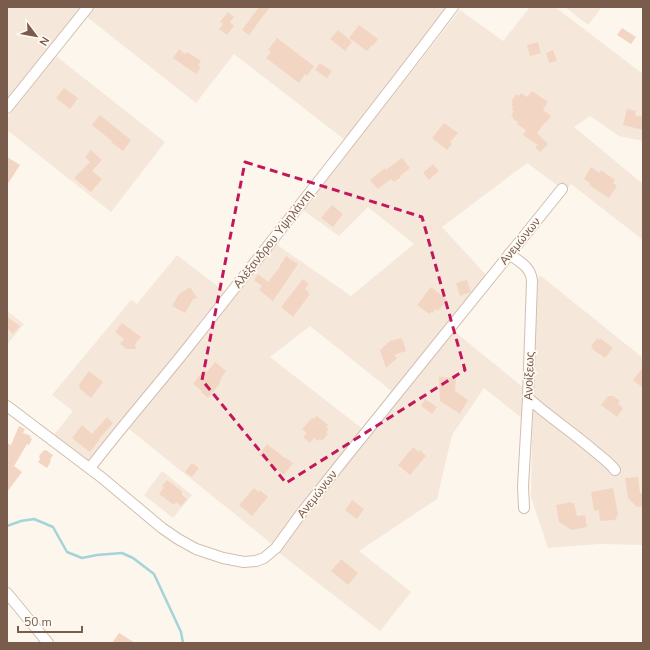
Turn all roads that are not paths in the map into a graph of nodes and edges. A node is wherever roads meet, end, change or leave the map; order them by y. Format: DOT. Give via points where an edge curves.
graph roads {
  1 [pos="88,7"];
  2 [pos="453,7"];
  3 [pos="7,108"];
  4 [pos="562,189"];
  5 [pos="509,254"];
  6 [pos="528,398"];
  7 [pos="7,406"];
  8 [pos="90,468"];
  9 [pos="615,470"];
  10 [pos="524,508"];
  11 [pos="7,593"];
  12 [pos="48,643"];
  1 -- 3 [label="street"];
  2 -- 8 [label="street, Αλέξανδρου Υψηλάντη" via="192,343"];
  4 -- 5 [label="street, Ανεμώνων"];
  5 -- 6 [label="street, Ανοίξεως" via="528,269 532,277"];
  5 -- 8 [label="street, Ανεμώνων" via="276,548 260,560 232,560 215,556 183,542 162,528"];
  6 -- 9 [label="street"];
  6 -- 10 [label="street, Ανοίξεως"];
  7 -- 8 [label="street, Ανεμώνων"];
  11 -- 12 [label="street"];
}
